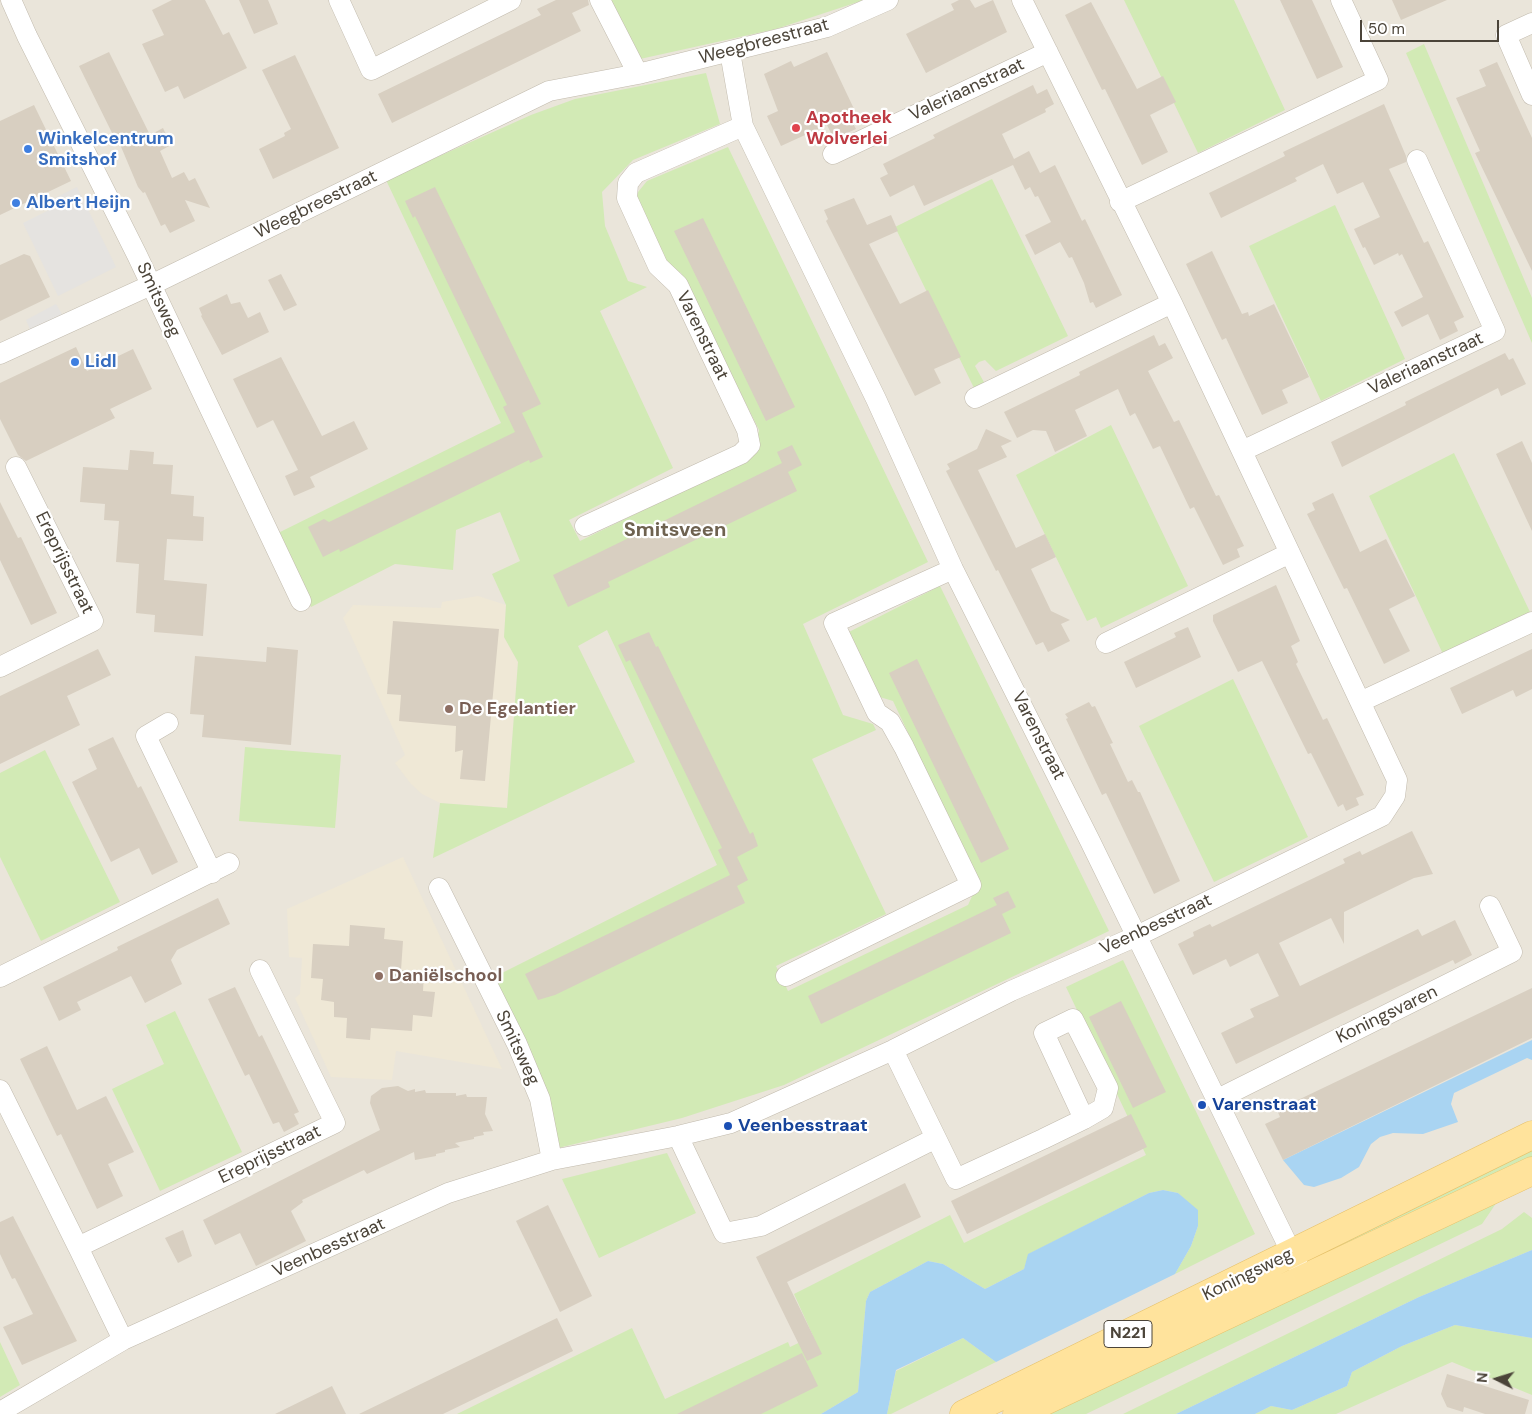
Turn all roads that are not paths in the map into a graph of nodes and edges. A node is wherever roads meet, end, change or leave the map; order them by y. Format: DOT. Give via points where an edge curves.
graph roads {
  1 [pos="11,0"];
  2 [pos="339,0"];
  3 [pos="511,0"];
  4 [pos="600,0"];
  5 [pos="888,0"];
  6 [pos="1022,0"];
  7 [pos="1342,0"];
  8 [pos="1532,23"];
  9 [pos="730,52"];
  10 [pos="1048,52"];
  11 [pos="638,74"];
  12 [pos="1532,95"];
  13 [pos="743,126"];
  14 [pos="833,154"];
  15 [pos="1417,160"];
  16 [pos="1120,202"];
  17 [pos="151,285"];
  18 [pos="1172,303"];
  19 [pos="0,354"];
  20 [pos="975,398"];
  21 [pos="1242,451"];
  22 [pos="16,467"];
  23 [pos="585,526"];
  24 [pos="1290,553"];
  25 [pos="953,569"];
  26 [pos="301,601"];
  27 [pos="1532,622"];
  28 [pos="1106,642"];
  29 [pos="0,667"];
  30 [pos="1362,701"];
  31 [pos="168,723"];
  32 [pos="439,888"];
  33 [pos="1490,906"];
  34 [pos="1137,936"];
  35 [pos="260,970"];
  36 [pos="786,976"];
  37 [pos="0,977"];
  38 [pos="893,1050"];
  39 [pos="1,1095"];
  40 [pos="1216,1100"];
  41 [pos="1084,1119"];
  42 [pos="1532,1135"];
  43 [pos="678,1136"];
  44 [pos="936,1138"];
  45 [pos="552,1160"];
  46 [pos="1532,1171"];
  47 [pos="78,1247"];
  48 [pos="1292,1254"];
  49 [pos="1304,1278"];
  50 [pos="123,1340"];
  51 [pos="0,1412"];
  52 [pos="964,1414"];
  53 [pos="1017,1414"];
  1 -- 17 [label="street, Smitsweg"];
  2 -- 3 [label="street" via="371,70"];
  4 -- 11 [label="street"];
  5 -- 9 [label="street, Weegbreestraat" via="827,27"];
  6 -- 10 [label="street"];
  7 -- 16 [label="street" via="1378,80"];
  8 -- 12 [label="street" via="1506,35"];
  9 -- 11 [label="street, Weegbreestraat"];
  9 -- 13 [label="street, Varenstraat"];
  10 -- 14 [label="street, Valeriaanstraat"];
  10 -- 16 [label="street"];
  11 -- 17 [label="street, Weegbreestraat" via="549,92"];
  13 -- 23 [label="street, Varenstraat" via="636,173 628,183 626,198 658,266 678,285 747,430 750,445 741,454"];
  13 -- 25 [label="street, Varenstraat" via="876,399"];
  15 -- 21 [label="street, Valeriaanstraat" via="1495,331"];
  16 -- 18 [label="street"];
  17 -- 19 [label="street, Weegbreestraat"];
  17 -- 26 [label="street, Smitsweg"];
  18 -- 20 [label="street"];
  18 -- 21 [label="street"];
  21 -- 24 [label="street"];
  22 -- 29 [label="street, Ereprijsstraat" via="93,621"];
  24 -- 28 [label="street"];
  24 -- 30 [label="street"];
  25 -- 34 [label="street, Varenstraat"];
  25 -- 36 [label="street" via="834,623 877,713 890,722 904,747 971,885"];
  27 -- 30 [label="street"];
  30 -- 34 [label="street, Veenbesstraat" via="1397,780 1395,796 1382,816"];
  31 -- 37 [label="street" via="146,736 220,868"];
  32 -- 45 [label="street, Smitsweg" via="517,1044 540,1099"];
  33 -- 40 [label="street, Koningsvaren" via="1512,952"];
  34 -- 38 [label="street, Veenbesstraat" via="1011,992"];
  34 -- 40 [label="street, Varenstraat"];
  35 -- 47 [label="street, Ereprijsstraat" via="335,1123"];
  38 -- 43 [label="street, Veenbesstraat" via="731,1123"];
  38 -- 44 [label="street"];
  39 -- 47 [label="street"];
  40 -- 48 [label="street, Varenstraat"];
  41 -- 44 [label="street" via="956,1179"];
  42 -- 48 [label="main road, Koningsweg / N221"];
  43 -- 44 [label="street" via="724,1233 761,1226"];
  43 -- 45 [label="street, Veenbesstraat"];
  45 -- 50 [label="street, Veenbesstraat" via="448,1192"];
  46 -- 49 [label="main road, Koningsweg / N221"];
  47 -- 50 [label="street"];
  48 -- 49 [label="street, Varenstraat"];
  48 -- 52 [label="main road, Koningsweg / N221"];
  49 -- 53 [label="main road, Koningsweg / N221"];
  50 -- 51 [label="street, Veenbesstraat"];
}
